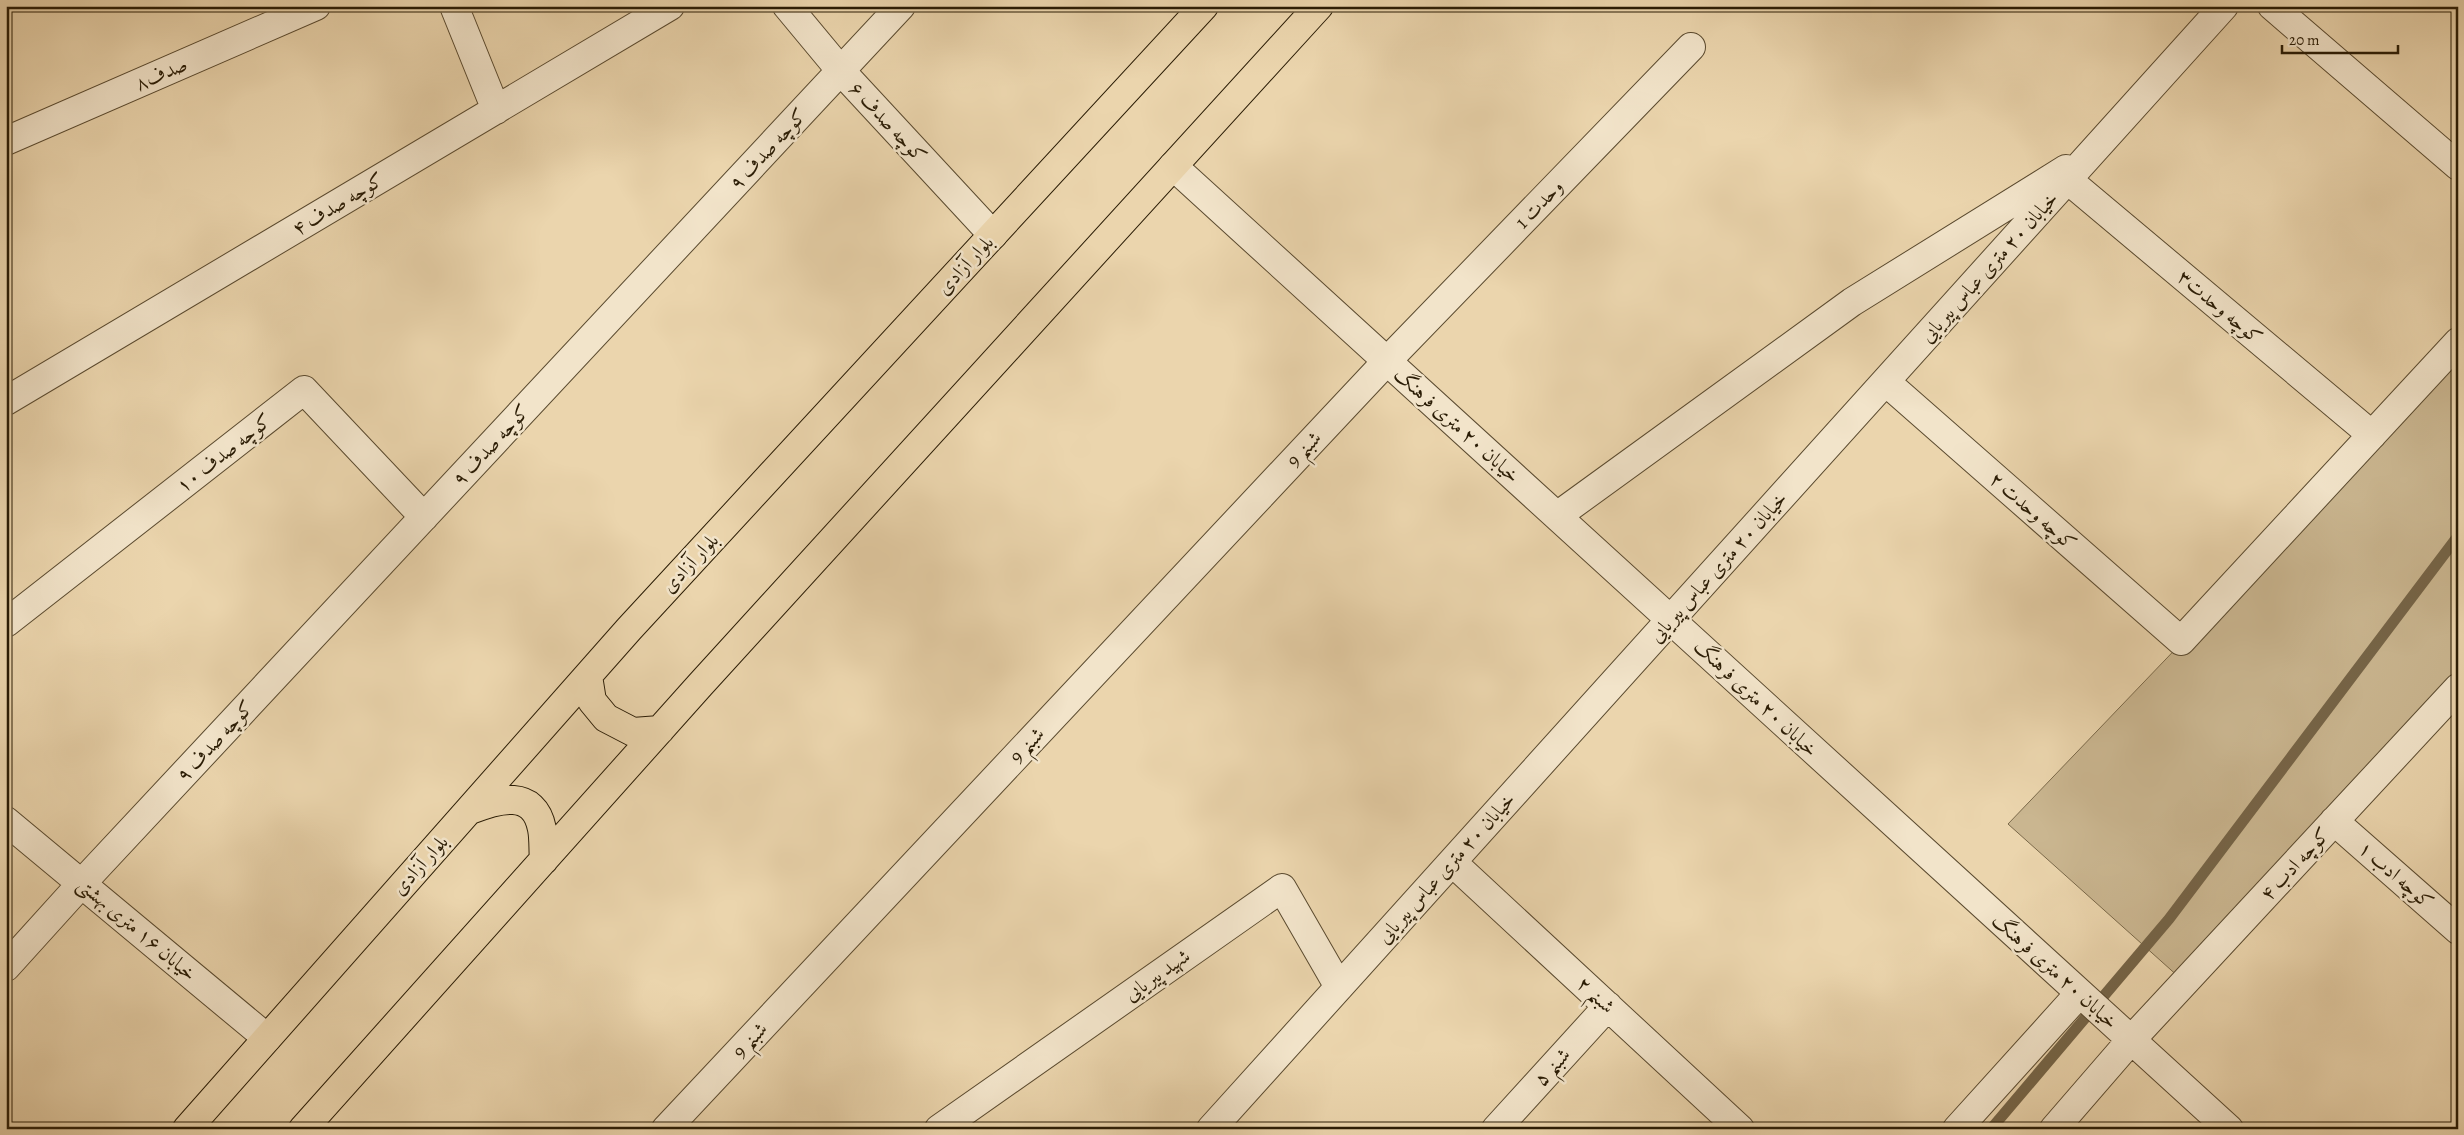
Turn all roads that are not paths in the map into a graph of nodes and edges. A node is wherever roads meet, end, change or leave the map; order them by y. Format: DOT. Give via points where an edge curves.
graph roads {
  1 [pos="316,6"];
  2 [pos="454,6"];
  3 [pos="670,6"];
  4 [pos="787,6"];
  5 [pos="901,6"];
  6 [pos="1204,6"];
  7 [pos="1318,6"];
  8 [pos="2224,6"];
  9 [pos="2272,6"];
  10 [pos="1691,47"];
  11 [pos="840,71"];
  12 [pos="496,110"];
  13 [pos="6,141"];
  14 [pos="2093,151"];
  15 [pos="1173,166"];
  16 [pos="2458,166"];
  17 [pos="2068,180"];
  18 [pos="993,235"];
  19 [pos="2458,342"];
  20 [pos="1387,361"];
  21 [pos="1886,382"];
  22 [pos="6,401"];
  23 [pos="2372,435"];
  24 [pos="1557,516"];
  25 [pos="424,517"];
  26 [pos="1670,619"];
  27 [pos="6,623"];
  28 [pos="588,676"];
  29 [pos="2458,688"];
  30 [pos="660,730"];
  31 [pos="469,810"];
  32 [pos="6,821"];
  33 [pos="2334,821"];
  34 [pos="544,860"];
  35 [pos="1452,862"];
  36 [pos="82,883"];
  37 [pos="2458,930"];
  38 [pos="6,967"];
  39 [pos="1339,987"];
  40 [pos="2079,994"];
  41 [pos="1608,1006"];
  42 [pos="267,1038"];
  43 [pos="2132,1040"];
  44 [pos="187,1129"];
  45 [pos="303,1129"];
  46 [pos="666,1129"];
  47 [pos="939,1129"];
  48 [pos="1211,1129"];
  49 [pos="1496,1129"];
  50 [pos="1740,1129"];
  51 [pos="1957,1129"];
  52 [pos="2054,1129"];
  53 [pos="2229,1129"];
  1 -- 13 [label="street, صدف۸"];
  2 -- 12 [label="street"];
  3 -- 12 [label="street, کوچه صدف ۴"];
  4 -- 11 [label="street, کوچه صدف ۶"];
  5 -- 11 [label="street, کوچه صدف ۹"];
  6 -- 18 [label="main road, بلوار آزادی"];
  7 -- 15 [label="main road"];
  8 -- 14 [label="street, خیابان ۲۰ متری عباس پیریایی"];
  9 -- 16 [label="street"];
  10 -- 20 [label="street, وحدت 1"];
  11 -- 18 [label="street, کوچه صدف ۶"];
  11 -- 25 [label="street, کوچه صدف ۹"];
  12 -- 22 [label="street, کوچه صدف ۴"];
  14 -- 17 [label="street, خیابان ۲۰ متری عباس پیریایی"];
  14 -- 24 [label="street" via="1852,302"];
  15 -- 20 [label="street, خیابان ۲۰ متری فرهنگ"];
  15 -- 30 [label="main road"];
  17 -- 21 [label="street, خیابان ۲۰ متری عباس پیریایی"];
  17 -- 23 [label="street, کوچه وحدت۳"];
  18 -- 28 [label="main road, بلوار آزادی"];
  19 -- 23 [label="street"];
  20 -- 24 [label="street, خیابان ۲۰ متری فرهنگ"];
  20 -- 46 [label="street, شبنم 9"];
  21 -- 23 [label="street, کوچه وحدت ۲" via="2181,641"];
  21 -- 26 [label="street, خیابان ۲۰ متری عباس پیریایی"];
  24 -- 26 [label="street, خیابان ۲۰ متری فرهنگ"];
  25 -- 27 [label="street, کوچه صدف ۱۰" via="304,390"];
  25 -- 36 [label="street, کوچه صدف ۹"];
  26 -- 35 [label="street, خیابان ۲۰ متری عباس پیریایی"];
  26 -- 40 [label="street, خیابان ۲۰ متری فرهنگ"];
  28 -- 30 [label="main road" via="592,701 606,718 634,732"];
  28 -- 31 [label="main road, بلوار آزادی"];
  29 -- 33 [label="street, کوچه ادب ۴"];
  30 -- 34 [label="main road"];
  31 -- 34 [label="main road" via="496,799 516,798 532,808 542,828"];
  31 -- 42 [label="main road, بلوار آزادی"];
  32 -- 36 [label="street, خیابان ۱۶ متری بهشتی"];
  33 -- 37 [label="street, کوچه ادب ۱"];
  33 -- 43 [label="street, کوچه ادب ۴"];
  34 -- 45 [label="main road"];
  35 -- 39 [label="street, خیابان ۲۰ متری عباس پیریایی"];
  35 -- 41 [label="street, شبنم ۲"];
  36 -- 38 [label="street, کوچه صدف ۹"];
  36 -- 42 [label="street, خیابان ۱۶ متری بهشتی"];
  39 -- 47 [label="street, شهید پیریایی" via="1282,888"];
  39 -- 48 [label="street, خیابان ۲۰ متری عباس پیریایی"];
  40 -- 43 [label="street, خیابان ۲۰ متری فرهنگ"];
  40 -- 51 [label="street"];
  41 -- 49 [label="street, شبنم ۵"];
  41 -- 50 [label="street, شبنم ۲"];
  42 -- 44 [label="main road, بلوار آزادی"];
  43 -- 52 [label="street, کوچه ادب ۴"];
  43 -- 53 [label="street, خیابان ۲۰ متری فرهنگ"];
}
